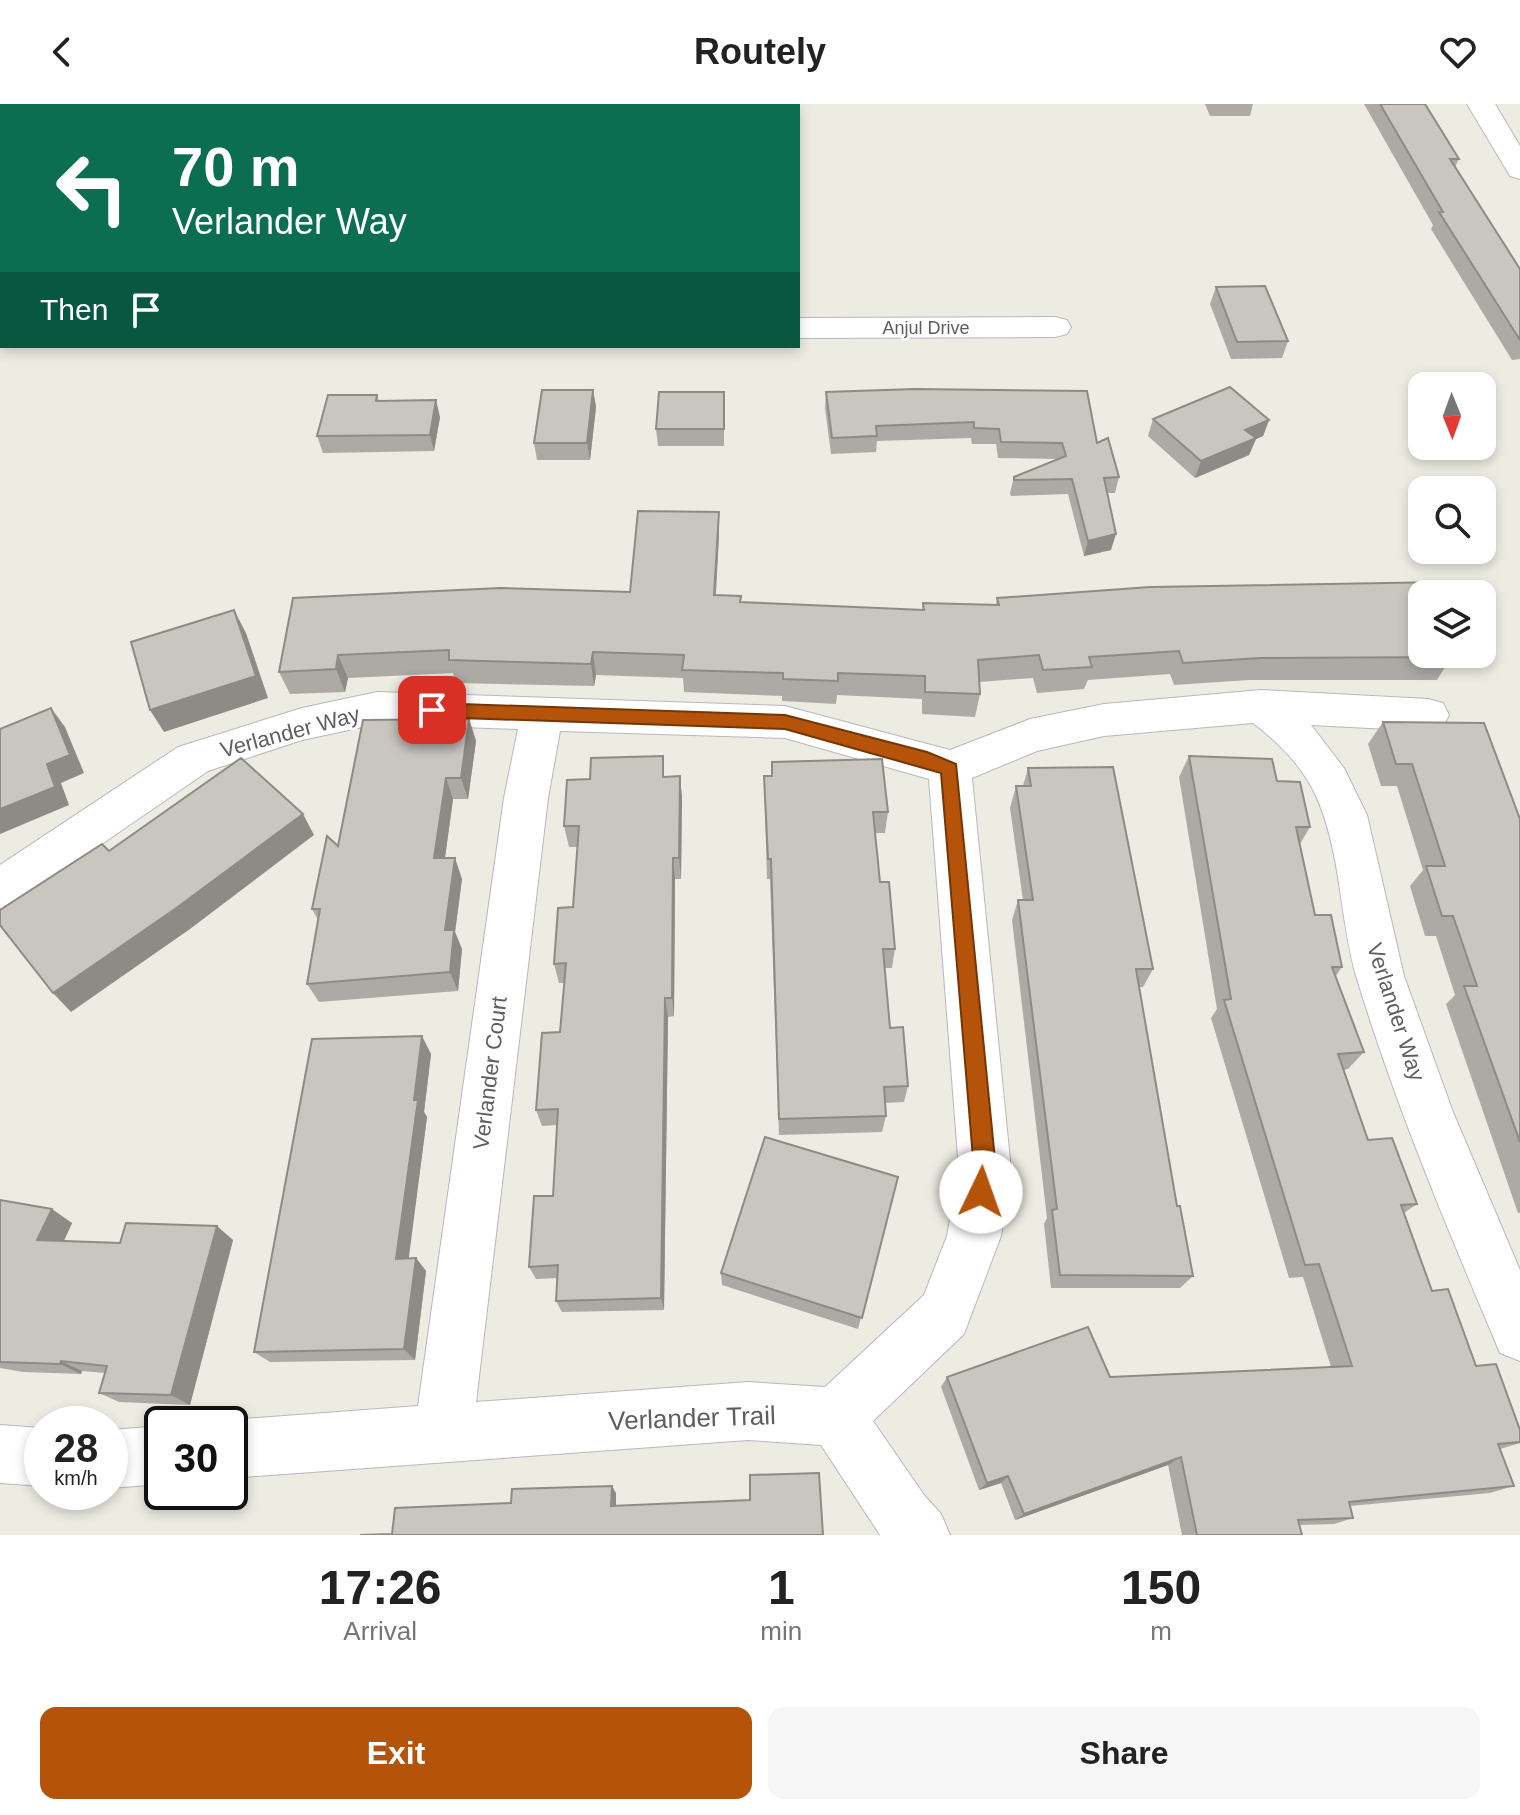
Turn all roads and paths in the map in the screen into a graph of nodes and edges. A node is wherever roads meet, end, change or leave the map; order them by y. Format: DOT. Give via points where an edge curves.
graph roads {
  1 [pos="1481,104"];
  2 [pos="1520,170"];
  3 [pos="1055,327"];
  4 [pos="800,328"];
  5 [pos="1261,706"];
  6 [pos="542,714"];
  7 [pos="1428,715"];
  8 [pos="950,769"];
  9 [pos="0,889"];
  10 [pos="1520,1333"];
  11 [pos="836,1417"];
  12 [pos="443,1433"];
  13 [pos="248,1448"];
  14 [pos="0,1454"];
  15 [pos="24,1456"];
  16 [pos="920,1535"];
  1 -- 2 [label="street"];
  3 -- 4 [label="street, Anjul Drive"];
  5 -- 7 [label="street"];
  5 -- 8 [label="street" via="1104,720 1030,736"];
  5 -- 10 [label="street, Verlander Way" via="1313,753 1337,794 1379,973 1455,1186"];
  6 -- 8 [label="street, Verlander Way" via="785,722"];
  6 -- 9 [label="street, Verlander Way" via="377,708 302,724 193,759"];
  6 -- 12 [label="street, Verlander Court" via="526,798"];
  8 -- 11 [label="street" via="985,1170 974,1236 944,1314"];
  11 -- 12 [label="street, Verlander Trail" via="748,1411"];
  11 -- 16 [label="street"];
  12 -- 13 [label="street, Verlander Trail"];
  14 -- 15 [label="street"];
}
